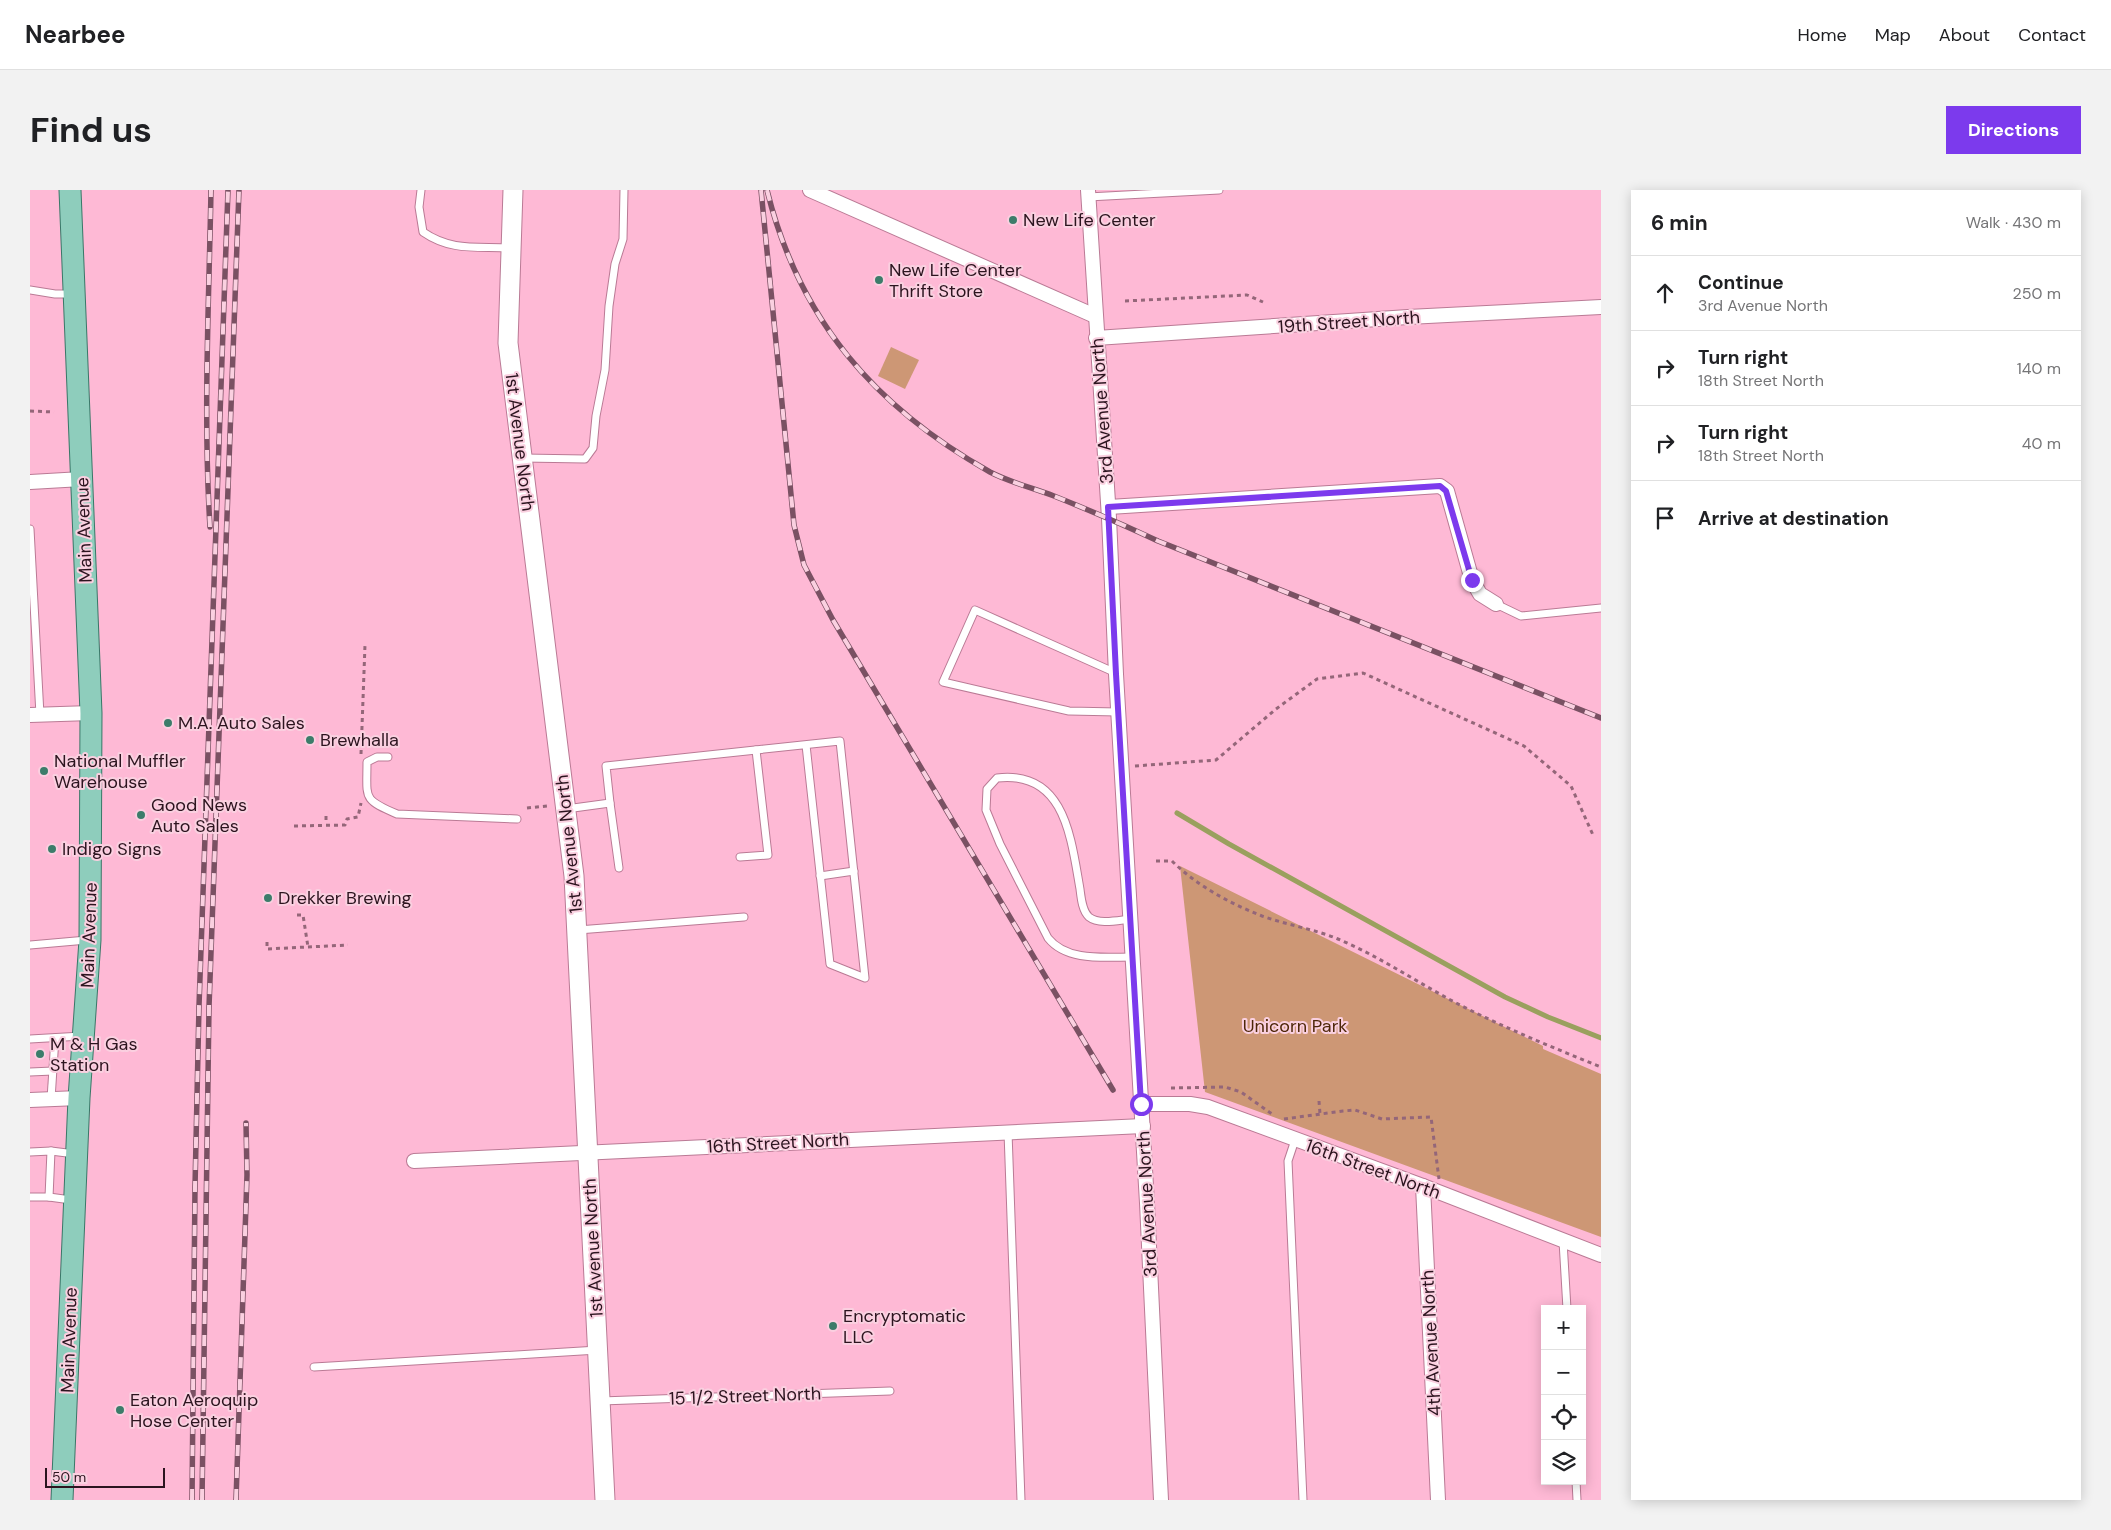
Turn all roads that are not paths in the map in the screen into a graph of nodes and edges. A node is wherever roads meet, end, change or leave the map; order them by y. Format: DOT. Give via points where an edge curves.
graph roads {
  1 [pos="70,190"];
  2 [pos="420,190"];
  3 [pos="513,190"];
  4 [pos="624,190"];
  5 [pos="810,190"];
  6 [pos="1219,190"];
  7 [pos="1149,192"];
  8 [pos="1088,193"];
  9 [pos="511,248"];
  10 [pos="30,290"];
  11 [pos="73,294"];
  12 [pos="1601,308"];
  13 [pos="1095,316"];
  14 [pos="1096,338"];
  15 [pos="523,458"];
  16 [pos="82,479"];
  17 [pos="30,482"];
  18 [pos="1108,507"];
  19 [pos="30,529"];
  20 [pos="1496,604"];
  21 [pos="1601,608"];
  22 [pos="1116,674"];
  23 [pos="1118,712"];
  24 [pos="92,713"];
  25 [pos="35,715"];
  26 [pos="806,745"];
  27 [pos="756,750"];
  28 [pos="388,757"];
  29 [pos="610,803"];
  30 [pos="566,809"];
  31 [pos="517,819"];
  32 [pos="740,858"];
  33 [pos="619,868"];
  34 [pos="854,871"];
  35 [pos="820,876"];
  36 [pos="744,916"];
  37 [pos="1131,919"];
  38 [pos="578,930"];
  39 [pos="90,940"];
  40 [pos="30,945"];
  41 [pos="1133,958"];
  42 [pos="83,1036"];
  43 [pos="55,1038"];
  44 [pos="30,1039"];
  45 [pos="53,1071"];
  46 [pos="30,1072"];
  47 [pos="79,1098"];
  48 [pos="51,1099"];
  49 [pos="30,1100"];
  50 [pos="1141,1104"];
  51 [pos="1143,1126"];
  52 [pos="1008,1132"];
  53 [pos="1295,1140"];
  54 [pos="51,1151"];
  55 [pos="30,1152"];
  56 [pos="589,1152"];
  57 [pos="76,1155"];
  58 [pos="414,1161"];
  59 [pos="1423,1186"];
  60 [pos="30,1197"];
  61 [pos="49,1197"];
  62 [pos="74,1200"];
  63 [pos="1563,1241"];
  64 [pos="1601,1255"];
  65 [pos="1567,1305"];
  66 [pos="598,1350"];
  67 [pos="314,1367"];
  68 [pos="890,1391"];
  69 [pos="600,1401"];
  70 [pos="1576,1485"];
  71 [pos="62,1500"];
  72 [pos="605,1500"];
  73 [pos="1021,1500"];
  74 [pos="1161,1500"];
  75 [pos="1303,1500"];
  76 [pos="1438,1500"];
  77 [pos="1577,1500"];
  1 -- 11 [label="main road, Main Avenue"];
  2 -- 9 [label="lane" via="423,232 437,242 457,247"];
  3 -- 9 [label="street, 1st Avenue North"];
  4 -- 15 [label="lane" via="623,239 609,306 605,370 593,448 585,459"];
  5 -- 13 [label="street"];
  6 -- 7 [label="lane"];
  7 -- 8 [label="lane"];
  8 -- 13 [label="street, 3rd Avenue North"];
  9 -- 15 [label="street, 1st Avenue North" via="508,343"];
  10 -- 11 [label="lane"];
  11 -- 16 [label="main road, Main Avenue"];
  12 -- 14 [label="street, 19th Street North"];
  13 -- 14 [label="street, 3rd Avenue North"];
  14 -- 18 [label="street, 3rd Avenue North"];
  15 -- 30 [label="street, 1st Avenue North"];
  16 -- 17 [label="street"];
  16 -- 24 [label="main road, Main Avenue"];
  18 -- 20 [label="street" via="1440,486 1446,491 1472,580 1480,594"];
  18 -- 22 [label="street, 3rd Avenue North"];
  19 -- 25 [label="lane"];
  20 -- 21 [label="lane" via="1521,616"];
  22 -- 23 [label="street, 3rd Avenue North"];
  22 -- 23 [label="lane" via="975,610 943,682 1069,711"];
  23 -- 37 [label="street, 3rd Avenue North"];
  24 -- 25 [label="street"];
  24 -- 39 [label="main road, Main Avenue"];
  26 -- 27 [label="lane"];
  26 -- 34 [label="lane" via="840,741"];
  26 -- 35 [label="lane"];
  27 -- 29 [label="lane" via="606,766"];
  27 -- 32 [label="lane" via="768,855"];
  28 -- 31 [label="lane" via="367,762 367,792 372,802 384,808 398,814"];
  29 -- 30 [label="lane"];
  29 -- 33 [label="lane"];
  30 -- 38 [label="street, 1st Avenue North"];
  34 -- 35 [label="lane"];
  34 -- 35 [label="lane" via="865,978 830,964"];
  36 -- 38 [label="lane"];
  37 -- 41 [label="street, 3rd Avenue North"];
  37 -- 41 [label="lane" via="1095,920 1088,916 1082,906 1071,839 1056,802 1025,778 996,778 987,789 986,810 1048,938 1055,946 1073,954"];
  38 -- 56 [label="street, 1st Avenue North"];
  39 -- 40 [label="lane"];
  39 -- 42 [label="main road, Main Avenue"];
  41 -- 50 [label="street, 3rd Avenue North"];
  42 -- 43 [label="lane"];
  42 -- 47 [label="main road, Main Avenue"];
  43 -- 44 [label="lane"];
  43 -- 45 [label="lane"];
  45 -- 46 [label="lane"];
  45 -- 48 [label="lane"];
  47 -- 48 [label="street"];
  47 -- 57 [label="main road, Main Avenue"];
  48 -- 49 [label="street"];
  50 -- 51 [label="street, 3rd Avenue North"];
  50 -- 53 [label="street, 16th Street North" via="1208,1107"];
  51 -- 52 [label="street, 16th Street North"];
  51 -- 74 [label="street, 3rd Avenue North"];
  52 -- 56 [label="street, 16th Street North"];
  52 -- 73 [label="lane"];
  53 -- 59 [label="street, 16th Street North"];
  53 -- 75 [label="lane" via="1288,1161"];
  54 -- 55 [label="lane"];
  54 -- 57 [label="lane"];
  54 -- 61 [label="lane"];
  56 -- 58 [label="street, 16th Street North"];
  56 -- 66 [label="street, 1st Avenue North"];
  57 -- 62 [label="main road, Main Avenue"];
  59 -- 63 [label="street, 16th Street North"];
  59 -- 76 [label="street, 4th Avenue North"];
  60 -- 61 [label="lane"];
  61 -- 62 [label="lane"];
  62 -- 71 [label="main road, Main Avenue"];
  63 -- 64 [label="street, 16th Street North"];
  63 -- 65 [label="lane"];
  66 -- 67 [label="lane"];
  66 -- 69 [label="street, 1st Avenue North"];
  68 -- 69 [label="lane, 15 1/2 Street North"];
  69 -- 72 [label="street, 1st Avenue North"];
  70 -- 77 [label="lane"];
}
